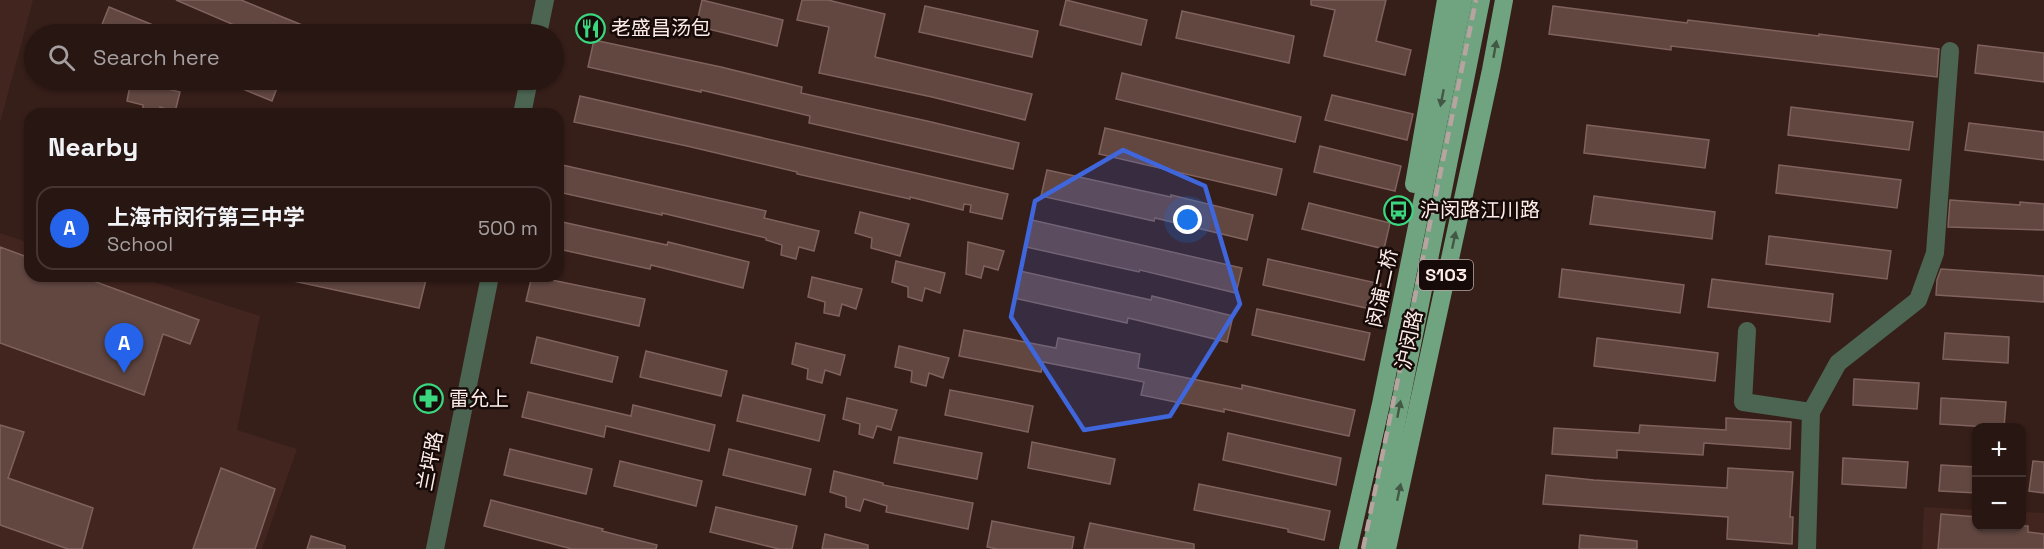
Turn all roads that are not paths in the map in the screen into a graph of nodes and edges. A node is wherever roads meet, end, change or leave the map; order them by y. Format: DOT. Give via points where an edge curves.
graph roads {
  1 [pos="545,0"];
  2 [pos="1446,0"];
  3 [pos="1463,0"];
  4 [pos="1481,0"];
  5 [pos="1504,0"];
  6 [pos="540,24"];
  7 [pos="1950,51"];
  8 [pos="527,90"];
  9 [pos="523,108"];
  10 [pos="489,282"];
  11 [pos="1747,331"];
  12 [pos="1811,412"];
  13 [pos="435,549"];
  14 [pos="1342,549"];
  15 [pos="1348,549"];
  16 [pos="1371,549"];
  17 [pos="1387,549"];
  18 [pos="1807,549"];
  1 -- 6 [label="street"];
  2 -- 14 [label="main road, 沪闵路 / S103" via="1388,333"];
  3 -- 15 [label="main road, 闵浦二桥, one-way"];
  16 -- 4 [label="main road, 闵浦二桥, one-way"];
  17 -- 5 [label="main road, 沪闵路 / S103, one-way"];
  7 -- 12 [label="street" via="1935,252 1917,300 1838,363"];
  8 -- 9 [label="street"];
  10 -- 13 [label="street, 兰坪路"];
  11 -- 12 [label="street" via="1743,402"];
  12 -- 18 [label="street"];
}
